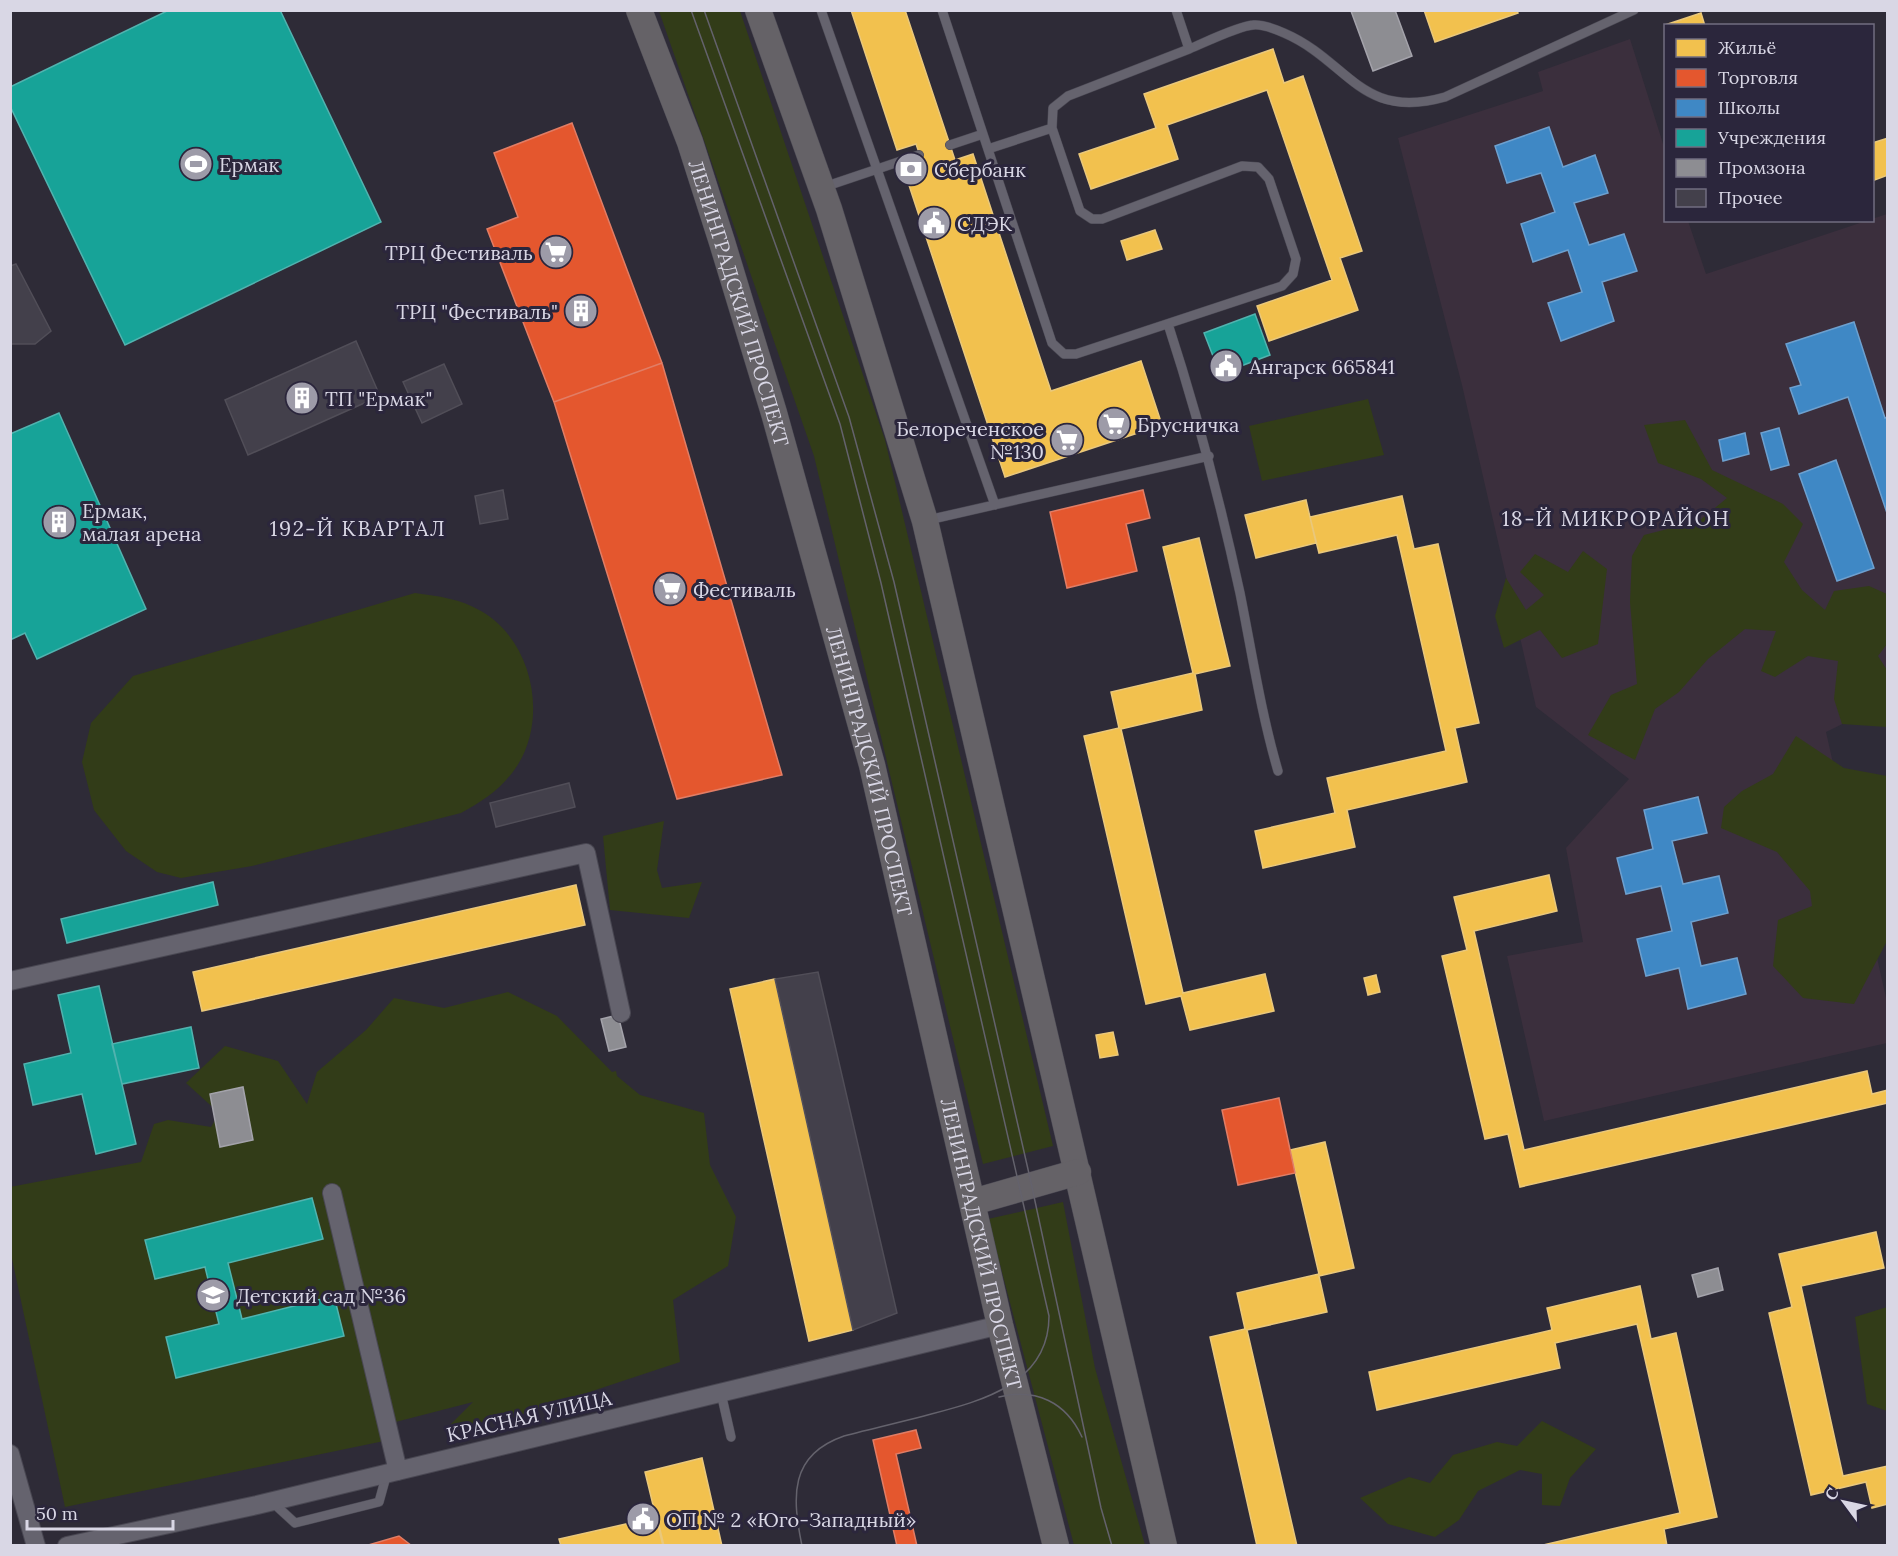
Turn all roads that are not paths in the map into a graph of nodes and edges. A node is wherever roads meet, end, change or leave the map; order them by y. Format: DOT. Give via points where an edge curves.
graph roads {
  1 [pos="639,10"];
  2 [pos="758,10"];
  3 [pos="821,10"];
  4 [pos="942,10"];
  5 [pos="1176,10"];
  6 [pos="1634,10"];
  7 [pos="1188,49"];
  8 [pos="1052,128"];
  9 [pos="983,134"];
  10 [pos="950,145"];
  11 [pos="988,149"];
  12 [pos="920,155"];
  13 [pos="878,169"];
  14 [pos="822,188"];
  15 [pos="1168,324"];
  16 [pos="1209,456"];
  17 [pos="995,505"];
  18 [pos="925,521"];
  19 [pos="1278,771"];
  20 [pos="10,981"];
  21 [pos="621,1013"];
  22 [pos="1078,1172"];
  23 [pos="332,1192"];
  24 [pos="973,1202"];
  25 [pos="1000,1325"];
  26 [pos="721,1393"];
  27 [pos="731,1437"];
  28 [pos="10,1454"];
  29 [pos="392,1472"];
  30 [pos="271,1501"];
  31 [pos="36,1545"];
  32 [pos="67,1545"];
  33 [pos="1056,1545"];
  34 [pos="1164,1545"];
  1 -- 24 [label="main road, ЛЕНИНГРАДСКИЙ ПРОСПЕКТ" via="690,142 777,425 872,765"];
  2 -- 14 [label="main road"];
  3 -- 13 [label="lane"];
  4 -- 9 [label="lane"];
  5 -- 7 [label="lane"];
  6 -- 7 [label="lane" via="1445,97 1422,103 1399,104 1376,97 1289,36 1264,27 1252,25"];
  7 -- 8 [label="lane" via="1059,100 1051,117"];
  8 -- 11 [label="lane"];
  8 -- 15 [label="lane" via="1080,211 1092,219 1102,219 1242,166 1258,168 1269,179 1296,260 1290,280"];
  9 -- 10 [label="lane"];
  9 -- 11 [label="lane"];
  11 -- 15 [label="lane" via="1057,350 1076,354"];
  12 -- 13 [label="lane"];
  13 -- 14 [label="lane"];
  13 -- 17 [label="lane"];
  14 -- 18 [label="main road"];
  15 -- 16 [label="lane"];
  16 -- 17 [label="lane"];
  16 -- 19 [label="lane"];
  17 -- 18 [label="lane"];
  18 -- 22 [label="main road"];
  20 -- 21 [label="street" via="585,853"];
  22 -- 24 [label="main road"];
  22 -- 34 [label="main road"];
  23 -- 29 [label="street"];
  24 -- 25 [label="main road, ЛЕНИНГРАДСКИЙ ПРОСПЕКТ"];
  25 -- 26 [label="street, КРАСНАЯ УЛИЦА"];
  25 -- 33 [label="main road, ЛЕНИНГРАДСКИЙ ПРОСПЕКТ"];
  26 -- 27 [label="lane"];
  26 -- 29 [label="street, КРАСНАЯ УЛИЦА"];
  28 -- 31 [label="street"];
  29 -- 30 [label="street, КРАСНАЯ УЛИЦА"];
  29 -- 30 [label="lane" via="378,1502 295,1523"];
  30 -- 32 [label="street, КРАСНАЯ УЛИЦА"];
}
